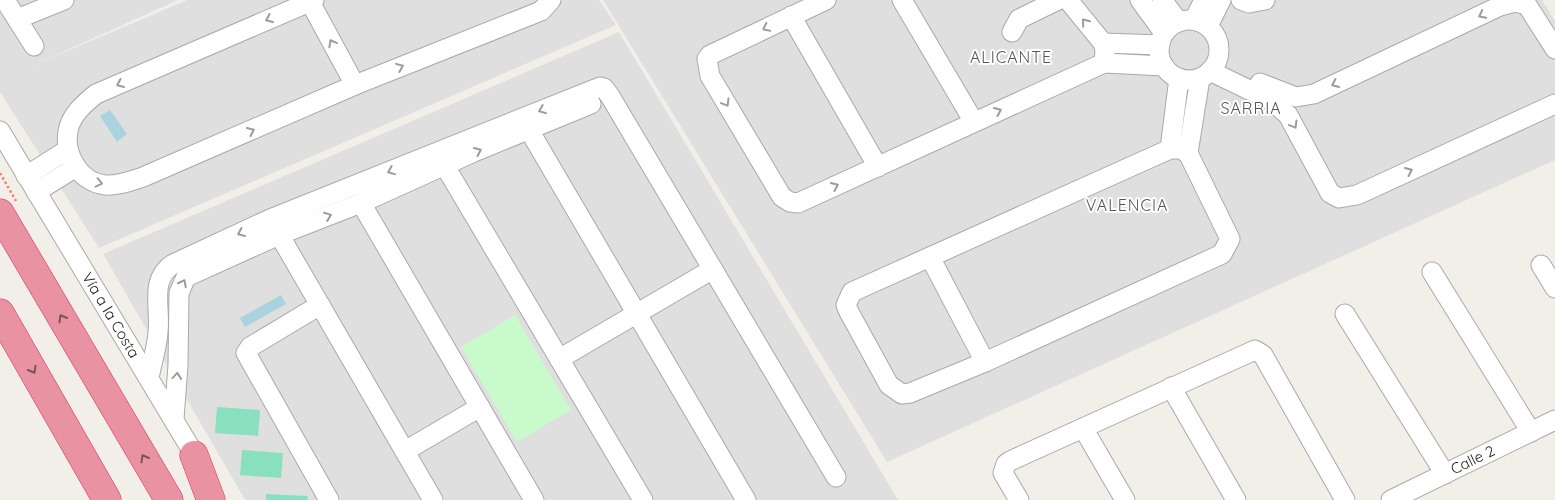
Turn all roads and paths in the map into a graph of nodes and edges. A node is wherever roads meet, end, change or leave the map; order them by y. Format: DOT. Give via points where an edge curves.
graph roads {
  1 [pos="5,0"];
  2 [pos="64,0"];
  3 [pos="552,0"];
  4 [pos="826,0"];
  5 [pos="902,0"];
  6 [pos="1058,0"];
  7 [pos="1068,0"];
  8 [pos="1140,0"];
  9 [pos="1162,0"];
  10 [pos="1204,0"];
  11 [pos="1221,0"];
  12 [pos="1240,0"];
  13 [pos="1265,0"];
  14 [pos="312,1"];
  15 [pos="791,16"];
  16 [pos="17,19"];
  17 [pos="1194,23"];
  18 [pos="1012,32"];
  19 [pos="1162,39"];
  20 [pos="1103,43"];
  21 [pos="34,46"];
  22 [pos="1555,49"];
  23 [pos="1104,63"];
  24 [pos="1164,66"];
  25 [pos="1209,70"];
  26 [pos="1179,78"];
  27 [pos="355,85"];
  28 [pos="610,96"];
  29 [pos="1555,104"];
  30 [pos="974,122"];
  31 [pos="528,130"];
  32 [pos="0,131"];
  33 [pos="67,150"];
  34 [pos="1179,151"];
  35 [pos="441,160"];
  36 [pos="76,167"];
  37 [pos="878,167"];
  38 [pos="26,176"];
  39 [pos="36,192"];
  40 [pos="361,203"];
  41 [pos="0,213"];
  42 [pos="275,227"];
  43 [pos="930,257"];
  44 [pos="1542,265"];
  45 [pos="713,269"];
  46 [pos="1432,272"];
  47 [pos="1555,288"];
  48 [pos="320,305"];
  49 [pos="0,313"];
  50 [pos="635,314"];
  51 [pos="1345,314"];
  52 [pos="559,359"];
  53 [pos="984,362"];
  54 [pos="149,378"];
  55 [pos="1171,387"];
  56 [pos="480,407"];
  57 [pos="174,419"];
  58 [pos="1555,420"];
  59 [pos="1083,428"];
  60 [pos="1531,432"];
  61 [pos="405,451"];
  62 [pos="194,455"];
  63 [pos="1445,474"];
  64 [pos="836,477"];
  65 [pos="107,500"];
  66 [pos="169,500"];
  67 [pos="211,500"];
  68 [pos="220,500"];
  69 [pos="329,500"];
  70 [pos="433,500"];
  71 [pos="534,500"];
  72 [pos="643,500"];
  73 [pos="746,500"];
  74 [pos="1019,500"];
  75 [pos="1125,500"];
  76 [pos="1236,500"];
  77 [pos="1345,500"];
  78 [pos="1391,500"];
  1 -- 16 [label="street"];
  2 -- 16 [label="street"];
  27 -- 3 [label="street, one-way" via="541,10"];
  4 -- 15 [label="street"];
  5 -- 30 [label="street"];
  6 -- 18 [label="street" via="1019,19"];
  20 -- 7 [label="street, one-way"];
  8 -- 19 [label="street"];
  9 -- 17 [label="street"];
  10 -- 17 [label="street"];
  11 -- 17 [label="street"];
  12 -- 13 [label="street" via="1249,3"];
  27 -- 14 [label="street, one-way"];
  14 -- 33 [label="street, one-way" via="96,94 85,103 69,126"];
  15 -- 37 [label="street"];
  15 -- 37 [label="street, one-way" via="710,54 706,64 710,76 782,197 790,202 798,203"];
  16 -- 21 [label="street"];
  17 -- 19 [label="street"];
  17 -- 25 [label="street" via="1216,36 1219,48"];
  19 -- 20 [label="street"];
  19 -- 24 [label="street" via="1160,52"];
  20 -- 23 [label="street"];
  22 -- 25 [label="street, one-way" via="1527,5 1515,2 1500,6 1314,94 1296,97"];
  23 -- 24 [label="street"];
  30 -- 23 [label="street, one-way"];
  24 -- 26 [label="street"];
  25 -- 26 [label="street"];
  25 -- 29 [label="street, one-way" via="1272,101 1288,115 1330,192 1338,198 1357,194"];
  25 -- 34 [label="street"];
  26 -- 34 [label="street"];
  36 -- 27 [label="street, one-way" via="90,181 107,185 126,183"];
  28 -- 31 [label="street"];
  28 -- 35 [label="street, one-way" via="604,88 598,88"];
  28 -- 45 [label="street"];
  30 -- 37 [label="street"];
  35 -- 31 [label="street, one-way"];
  31 -- 50 [label="street"];
  32 -- 38 [label="street, Vía a la Costa"];
  33 -- 36 [label="street"];
  33 -- 38 [label="street"];
  34 -- 43 [label="street"];
  34 -- 53 [label="street" via="1230,239 1222,254"];
  35 -- 40 [label="street"];
  35 -- 42 [label="street, one-way"];
  35 -- 52 [label="street"];
  36 -- 39 [label="street"];
  38 -- 39 [label="street, Vía a la Costa"];
  39 -- 54 [label="street, Vía a la Costa"];
  42 -- 40 [label="street, one-way"];
  40 -- 56 [label="street"];
  66 -- 41 [label="highway, one-way"];
  42 -- 48 [label="street"];
  42 -- 54 [label="street, one-way" via="173,264 161,275 157,293 159,330"];
  57 -- 42 [label="street, one-way" via="181,283 193,272"];
  43 -- 53 [label="street"];
  43 -- 53 [label="street" via="852,292 846,305 849,312 889,386 902,394"];
  44 -- 47 [label="street"];
  45 -- 50 [label="street"];
  45 -- 64 [label="street"];
  46 -- 60 [label="street"];
  48 -- 61 [label="street"];
  48 -- 69 [label="street" via="250,347 246,353"];
  49 -- 65 [label="highway, one-way"];
  50 -- 52 [label="street"];
  50 -- 73 [label="street"];
  51 -- 63 [label="street"];
  52 -- 72 [label="street"];
  54 -- 57 [label="street, Vía a la Costa"];
  55 -- 59 [label="street"];
  55 -- 76 [label="street"];
  55 -- 77 [label="street" via="1254,350 1259,351"];
  56 -- 61 [label="street"];
  56 -- 71 [label="street"];
  57 -- 62 [label="street, Vía a la Costa"];
  58 -- 60 [label="street, Calle 2"];
  59 -- 74 [label="street" via="1006,464 1003,473"];
  59 -- 75 [label="street"];
  60 -- 63 [label="street, Calle 2"];
  61 -- 70 [label="street"];
  62 -- 67 [label="highway"];
  62 -- 68 [label="street, Vía a la Costa"];
  63 -- 78 [label="street, Calle 2"];
}
